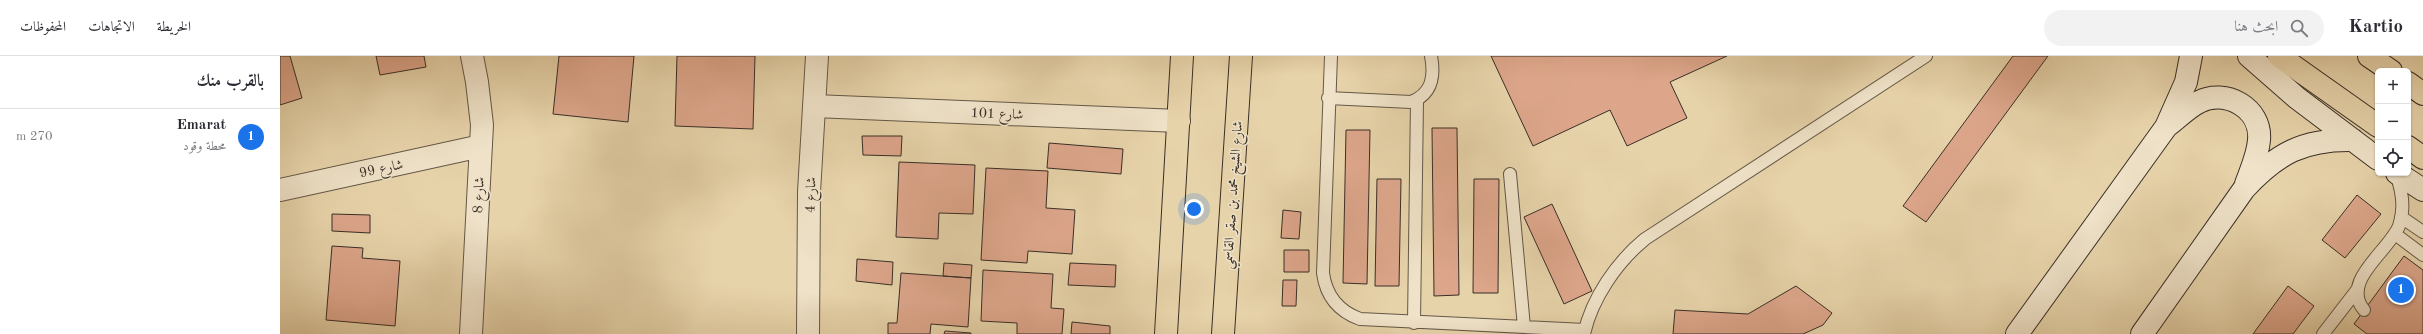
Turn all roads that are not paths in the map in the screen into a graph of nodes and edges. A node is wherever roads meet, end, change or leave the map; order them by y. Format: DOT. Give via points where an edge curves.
graph roads {
  1 [pos="472,56"];
  2 [pos="817,56"];
  3 [pos="1182,56"];
  4 [pos="1241,56"];
  5 [pos="1331,56"];
  6 [pos="1431,56"];
  7 [pos="1926,56"];
  8 [pos="2191,56"];
  9 [pos="2249,56"];
  10 [pos="2279,56"];
  11 [pos="2369,56"];
  12 [pos="2387,68"];
  13 [pos="2411,85"];
  14 [pos="2423,94"];
  15 [pos="1328,98"];
  16 [pos="1417,100"];
  17 [pos="814,106"];
  18 [pos="1179,121"];
  19 [pos="2375,124"];
  20 [pos="2166,127"];
  21 [pos="2353,140"];
  22 [pos="481,146"];
  23 [pos="2411,150"];
  24 [pos="2375,157"];
  25 [pos="2423,158"];
  26 [pos="1510,174"];
  27 [pos="2397,176"];
  28 [pos="2401,176"];
  29 [pos="2244,189"];
  30 [pos="280,190"];
  31 [pos="2423,190"];
  32 [pos="2401,217"];
  33 [pos="2423,232"];
  34 [pos="2395,234"];
  35 [pos="2423,255"];
  36 [pos="2357,290"];
  37 [pos="2364,310"];
  38 [pos="1414,322"];
  39 [pos="1524,327"];
  40 [pos="1584,332"];
  41 [pos="471,334"];
  42 [pos="808,334"];
  43 [pos="1166,334"];
  44 [pos="1223,334"];
  45 [pos="2017,334"];
  46 [pos="2142,334"];
  47 [pos="2323,334"];
  1 -- 22 [label="street, شارع 8" via="480,103"];
  2 -- 17 [label="street, شارع 4"];
  3 -- 18 [label="main road"];
  4 -- 44 [label="main road, شارع الشيخ محمد بن صقر القاسمي"];
  5 -- 15 [label="lane"];
  6 -- 16 [label="lane" via="1432,81 1425,94"];
  7 -- 40 [label="lane" via="1645,239 1631,251 1609,279"];
  8 -- 20 [label="street" via="2186,82"];
  9 -- 21 [label="street" via="2297,98"];
  10 -- 19 [label="main road"];
  11 -- 12 [label="main road"];
  13 -- 14 [label="main road"];
  15 -- 16 [label="lane" via="1411,102"];
  15 -- 38 [label="lane" via="1324,283 1334,302 1350,316 1360,319"];
  16 -- 38 [label="lane"];
  17 -- 18 [label="street, شارع 101"];
  17 -- 42 [label="street, شارع 4" via="809,192"];
  18 -- 43 [label="main road"];
  20 -- 29 [label="street" via="2199,102 2212,97 2226,98 2239,103 2250,112 2257,124 2260,139"];
  20 -- 45 [label="street"];
  21 -- 24 [label="street"];
  21 -- 29 [label="street" via="2311,143 2291,150 2274,160"];
  22 -- 30 [label="street, شارع 99"];
  22 -- 41 [label="street, شارع 8"];
  23 -- 25 [label="main road"];
  26 -- 39 [label="lane"];
  27 -- 32 [label="lane" via="2400,186"];
  28 -- 31 [label="street"];
  29 -- 46 [label="street"];
  32 -- 33 [label="lane"];
  32 -- 34 [label="lane"];
  34 -- 35 [label="lane"];
  34 -- 36 [label="lane" via="2361,278"];
  36 -- 37 [label="lane" via="2358,301"];
  36 -- 47 [label="lane"];
  38 -- 39 [label="lane"];
  39 -- 40 [label="lane"];
}
